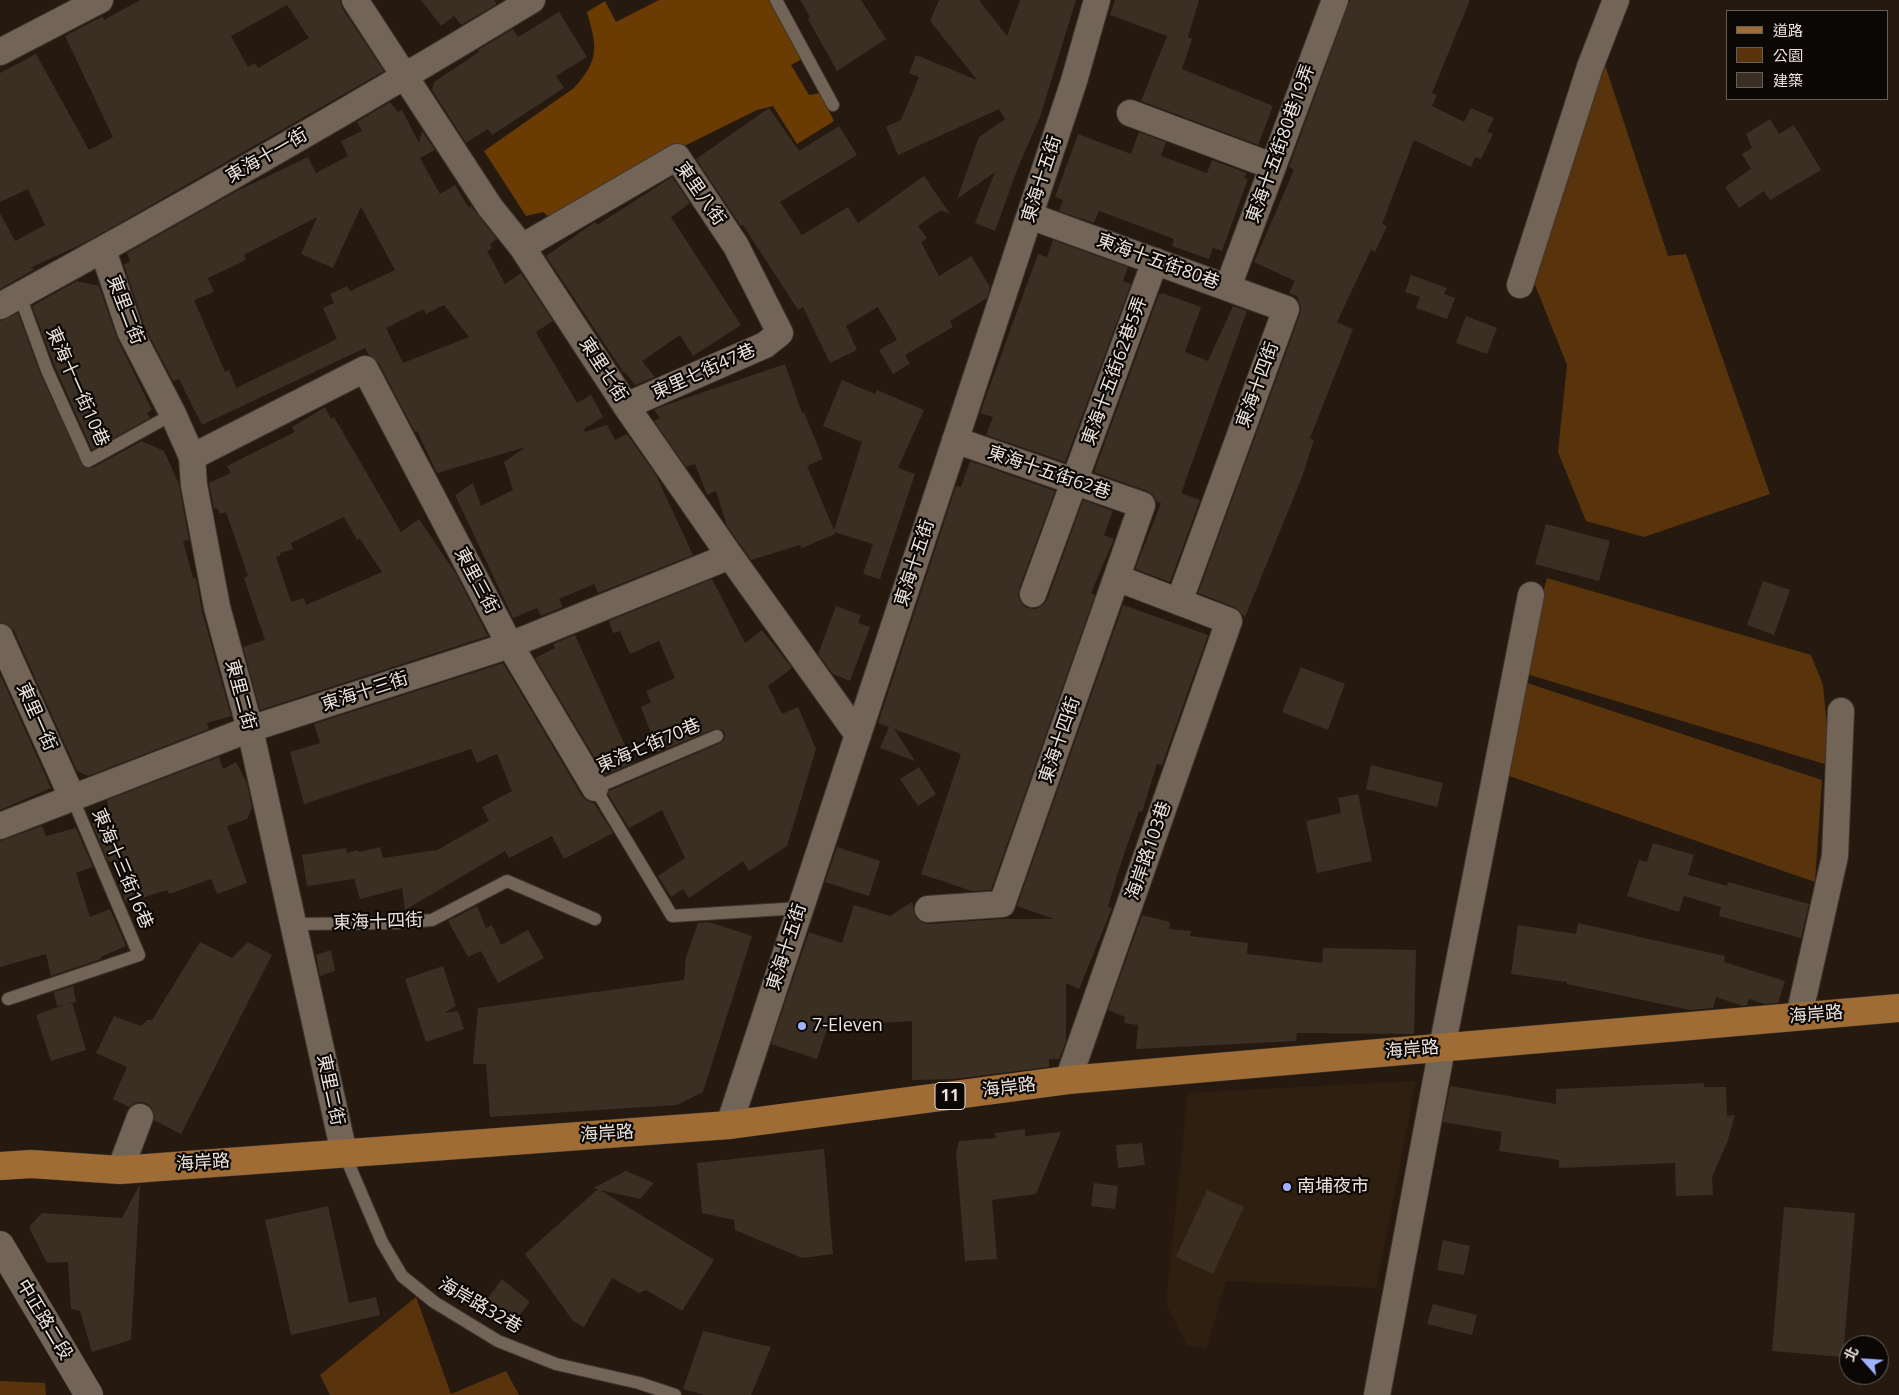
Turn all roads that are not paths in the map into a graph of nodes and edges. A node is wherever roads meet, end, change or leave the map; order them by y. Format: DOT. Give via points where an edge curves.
graph roads {
  1 [pos="100,0"];
  2 [pos="356,0"];
  3 [pos="532,0"];
  4 [pos="776,0"];
  5 [pos="1097,0"];
  6 [pos="1334,0"];
  7 [pos="1616,0"];
  8 [pos="0,52"];
  9 [pos="405,77"];
  10 [pos="833,105"];
  11 [pos="1130,113"];
  12 [pos="1272,166"];
  13 [pos="1030,216"];
  14 [pos="522,247"];
  15 [pos="103,250"];
  16 [pos="1155,261"];
  17 [pos="1520,285"];
  18 [pos="1228,287"];
  19 [pos="10,301"];
  20 [pos="1286,309"];
  21 [pos="780,333"];
  22 [pos="626,406"];
  23 [pos="173,414"];
  24 [pos="955,440"];
  25 [pos="192,456"];
  26 [pos="1074,482"];
  27 [pos="1142,505"];
  28 [pos="730,556"];
  29 [pos="1117,578"];
  30 [pos="1032,594"];
  31 [pos="1531,595"];
  32 [pos="1179,602"];
  33 [pos="0,638"];
  34 [pos="510,645"];
  35 [pos="1841,711"];
  36 [pos="250,730"];
  37 [pos="858,735"];
  38 [pos="717,736"];
  39 [pos="595,788"];
  40 [pos="72,797"];
  41 [pos="0,826"];
  42 [pos="800,908"];
  43 [pos="928,909"];
  44 [pos="595,919"];
  45 [pos="294,924"];
  46 [pos="8,999"];
  47 [pos="1899,1008"];
  48 [pos="1799,1016"];
  49 [pos="1442,1048"];
  50 [pos="1068,1080"];
  51 [pos="140,1117"];
  52 [pos="729,1125"];
  53 [pos="344,1153"];
  54 [pos="0,1166"];
  55 [pos="120,1170"];
  56 [pos="0,1245"];
  57 [pos="89,1395"];
  58 [pos="675,1395"];
  59 [pos="1377,1395"];
  1 -- 8 [label="street"];
  2 -- 9 [label="street, 東里七街"];
  3 -- 9 [label="street, 東海十一街"];
  4 -- 10 [label="lane"];
  5 -- 13 [label="street, 東海十五街"];
  6 -- 12 [label="street, 東海十五街80巷19弄"];
  7 -- 17 [label="street" via="1590,67"];
  9 -- 14 [label="street, 東里七街" via="490,207"];
  9 -- 15 [label="street, 東海十一街"];
  11 -- 12 [label="street"];
  12 -- 18 [label="street, 東海十五街80巷19弄"];
  13 -- 16 [label="street, 東海十五街80巷"];
  13 -- 24 [label="street, 東海十五街"];
  14 -- 21 [label="street, 東里八街" via="677,157 736,246"];
  14 -- 22 [label="street, 東里七街"];
  15 -- 19 [label="street, 東海十一街"];
  15 -- 23 [label="street, 東里二街" via="130,332"];
  16 -- 18 [label="street, 東海十五街80巷"];
  16 -- 26 [label="street, 東海十五街62巷5弄"];
  18 -- 20 [label="street, 東海十五街80巷"];
  19 -- 23 [label="lane, 東海十一街10巷" via="47,370 88,461"];
  20 -- 32 [label="street, 東海十四街"];
  21 -- 22 [label="street, 東里七街47巷" via="765,345"];
  22 -- 28 [label="street, 東里七街"];
  23 -- 25 [label="street, 東里二街"];
  24 -- 26 [label="street, 東海十五街62巷"];
  24 -- 37 [label="street, 東海十五街"];
  25 -- 34 [label="street, 東里三街" via="365,369"];
  25 -- 36 [label="street, 東里二街" via="194,486 217,606"];
  26 -- 27 [label="street, 東海十五街62巷"];
  26 -- 30 [label="street, 東海十五街62巷5弄"];
  27 -- 29 [label="street, 東海十四街"];
  28 -- 34 [label="street, 東海十三街"];
  28 -- 37 [label="street, 東里七街"];
  29 -- 32 [label="street"];
  29 -- 43 [label="street, 東海十四街" via="1002,904"];
  31 -- 49 [label="street"];
  32 -- 50 [label="street, 海岸路103巷" via="1230,621"];
  33 -- 40 [label="street, 東里一街"];
  34 -- 36 [label="street, 東海十三街"];
  34 -- 39 [label="street, 東里三街"];
  35 -- 48 [label="street" via="1836,856"];
  36 -- 40 [label="street, 東海十三街"];
  36 -- 45 [label="street, 東里二街"];
  37 -- 42 [label="street, 東海十五街"];
  38 -- 39 [label="lane, 東海七街70巷"];
  39 -- 42 [label="lane" via="672,916"];
  40 -- 41 [label="street, 東海十三街"];
  40 -- 46 [label="lane, 東海十三街16巷" via="140,955"];
  42 -- 52 [label="street, 東海十五街"];
  44 -- 45 [label="lane, 東海十四街" via="507,881 432,920"];
  45 -- 53 [label="street, 東里二街"];
  47 -- 48 [label="main road, 海岸路 / 11"];
  48 -- 49 [label="main road, 海岸路 / 11"];
  49 -- 50 [label="main road, 海岸路 / 11"];
  49 -- 59 [label="street"];
  50 -- 52 [label="main road, 海岸路 / 11"];
  51 -- 55 [label="street"];
  52 -- 53 [label="main road, 海岸路 / 11"];
  53 -- 55 [label="main road, 海岸路 / 11"];
  53 -- 58 [label="lane, 海岸路32巷" via="382,1242 402,1276 434,1302 498,1341 556,1364 639,1383"];
  54 -- 55 [label="main road, 海岸路 / 11" via="31,1164"];
  56 -- 57 [label="street, 中正路二段"];
}
